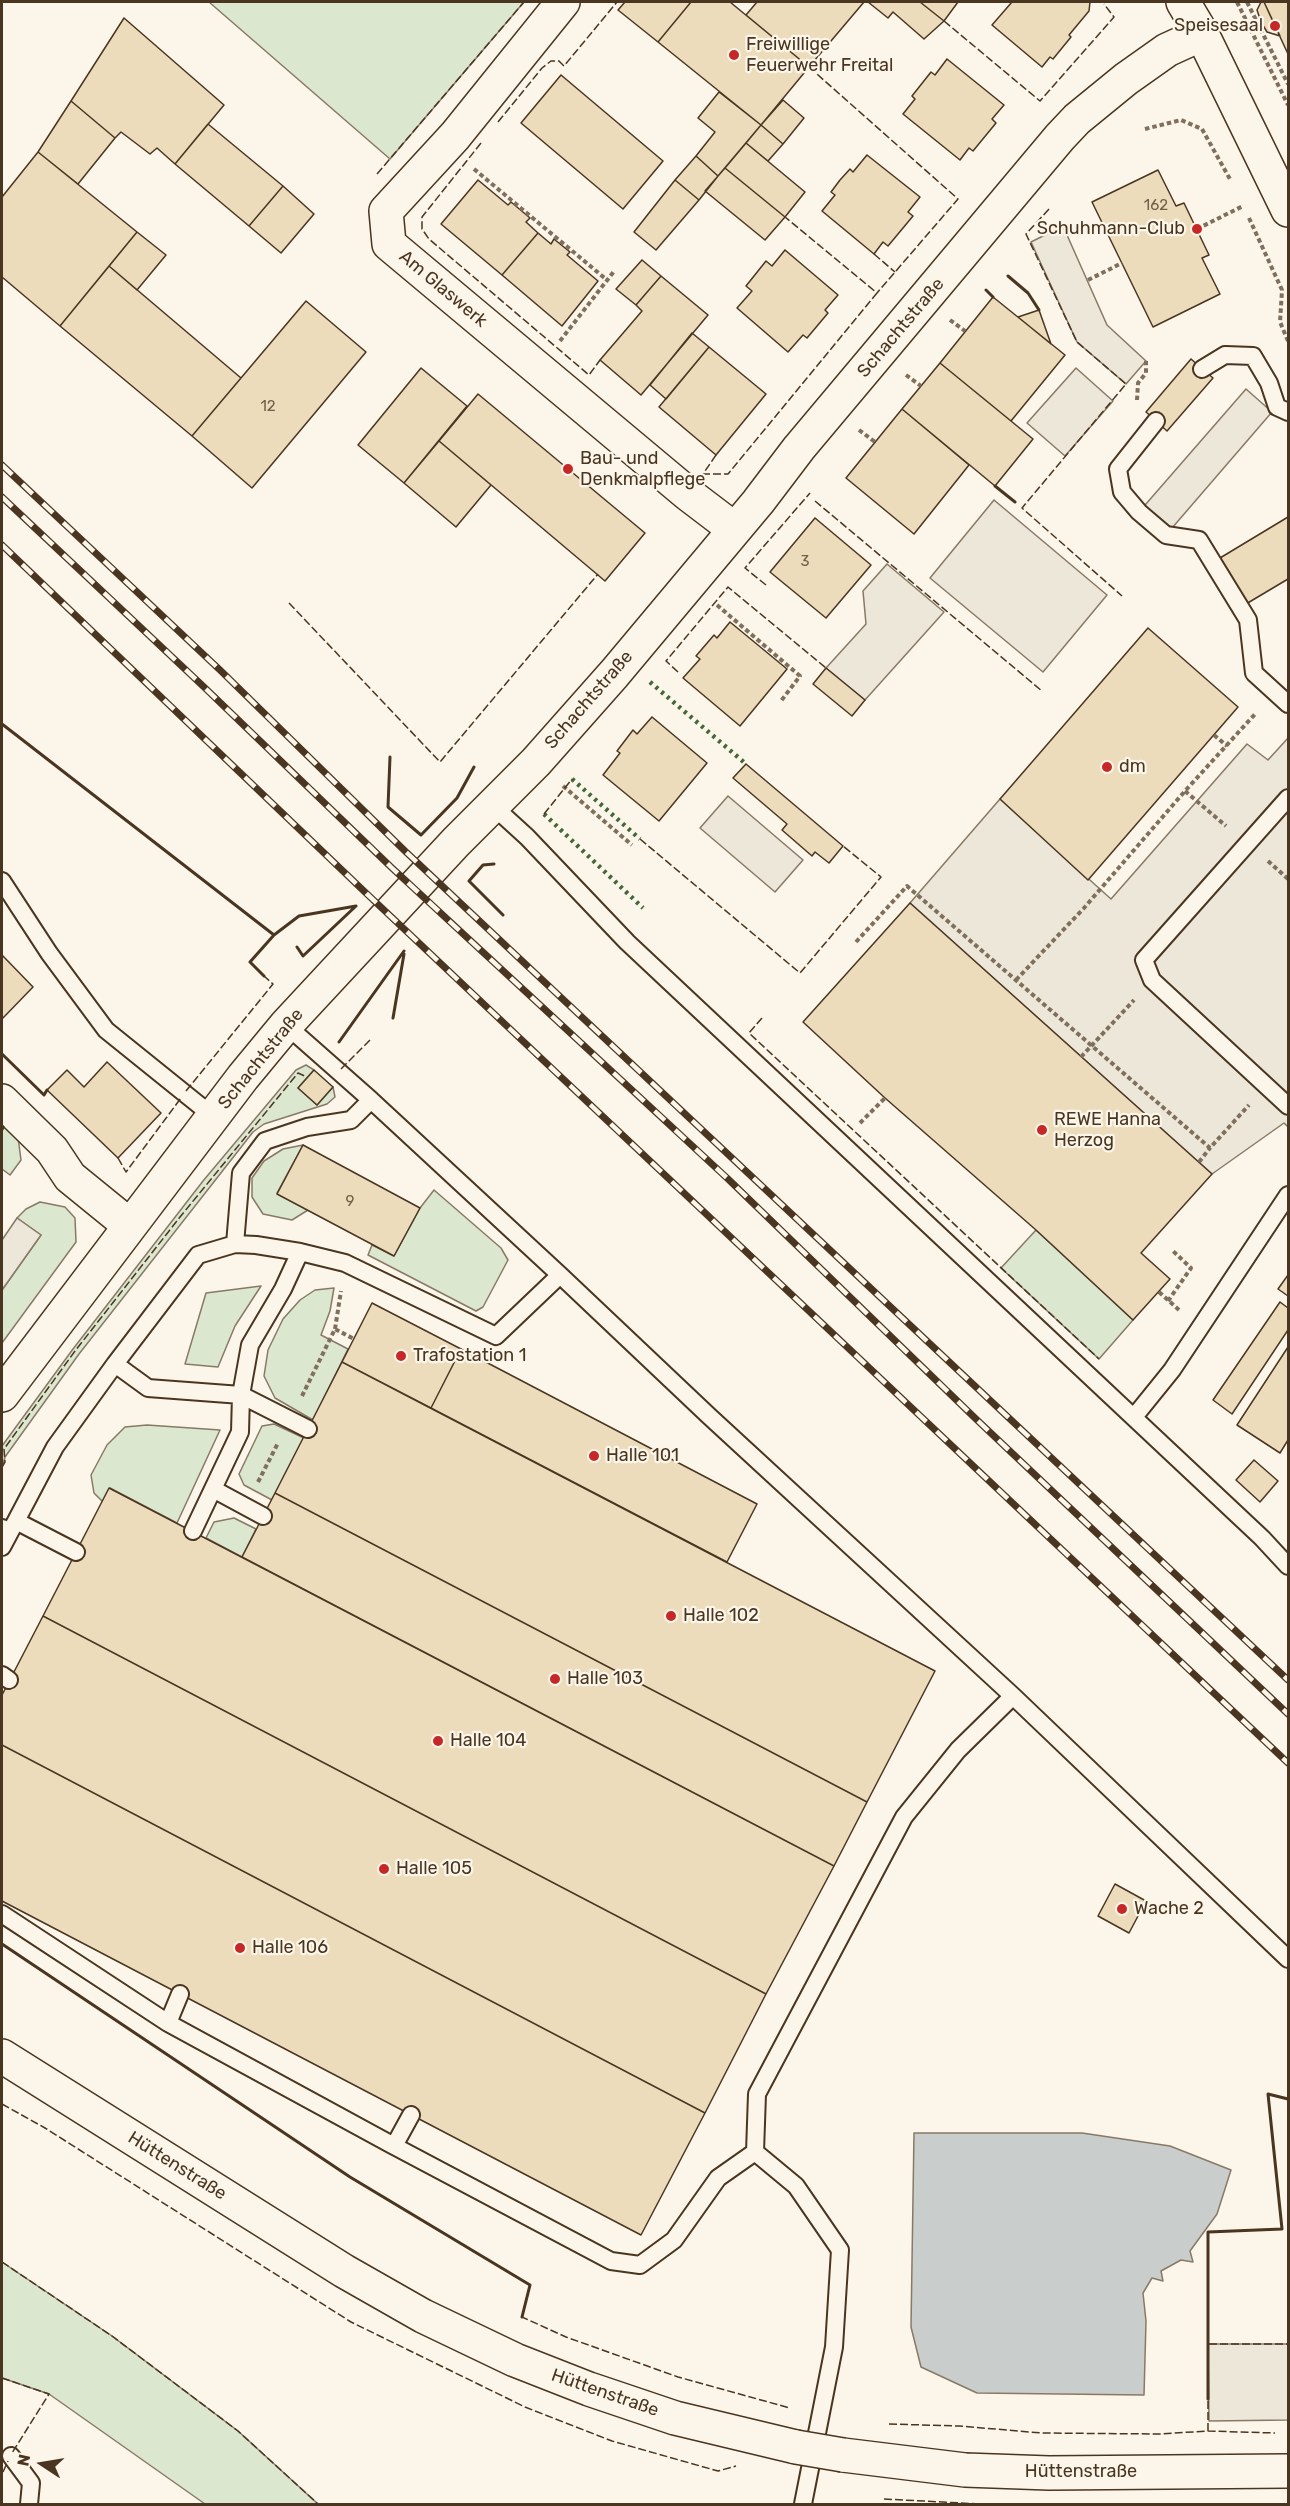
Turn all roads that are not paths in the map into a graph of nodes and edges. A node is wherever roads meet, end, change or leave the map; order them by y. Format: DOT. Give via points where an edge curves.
graph roads {
  1 [pos="563,2"];
  2 [pos="1183,2"];
  3 [pos="1202,34"];
  4 [pos="1288,210"];
  5 [pos="1202,369"];
  6 [pos="1283,410"];
  7 [pos="1156,421"];
  8 [pos="734,529"];
  9 [pos="1288,704"];
  10 [pos="1288,798"];
  11 [pos="493,806"];
  12 [pos="2,881"];
  13 [pos="286,1025"];
  14 [pos="371,1100"];
  15 [pos="2,1101"];
  16 [pos="1288,1106"];
  17 [pos="214,1117"];
  18 [pos="1288,1195"];
  19 [pos="129,1225"];
  20 [pos="234,1244"];
  21 [pos="300,1252"];
  22 [pos="560,1275"];
  23 [pos="116,1364"];
  24 [pos="2,1395"];
  25 [pos="241,1395"];
  26 [pos="1134,1417"];
  27 [pos="309,1429"];
  28 [pos="213,1489"];
  29 [pos="263,1516"];
  30 [pos="9,1527"];
  31 [pos="193,1531"];
  32 [pos="2,1547"];
  33 [pos="76,1552"];
  34 [pos="1288,1566"];
  35 [pos="1013,1696"];
  36 [pos="2,1914"];
  37 [pos="1288,1959"];
  38 [pos="180,1994"];
  39 [pos="168,2024"];
  40 [pos="2,2056"];
  41 [pos="411,2115"];
  42 [pos="394,2146"];
  43 [pos="755,2151"];
  44 [pos="11,2456"];
  45 [pos="1288,2471"];
  46 [pos="29,2505"];
  47 [pos="803,2505"];
  1 -- 8 [label="street, Am Glaswerk" via="455,135 387,211 389,244"];
  2 -- 3 [label="street"];
  3 -- 4 [label="street"];
  3 -- 8 [label="street, Schachtstraße" via="1167,51 1126,79 1071,125"];
  5 -- 6 [label="lane" via="1225,355 1253,357"];
  7 -- 9 [label="lane" via="1118,469 1122,492 1166,535 1199,540 1248,620 1254,674"];
  8 -- 11 [label="street, Schachtstraße" via="614,674"];
  10 -- 16 [label="lane" via="1144,960 1152,980"];
  11 -- 13 [label="street, Schachtstraße"];
  11 -- 26 [label="lane" via="627,942"];
  12 -- 17 [label="lane" via="106,1030"];
  13 -- 14 [label="lane"];
  13 -- 17 [label="street, Schachtstraße"];
  14 -- 20 [label="lane" via="351,1120 307,1127 265,1141 241,1173"];
  14 -- 22 [label="lane"];
  15 -- 19 [label="street" via="52,1150 70,1177"];
  17 -- 19 [label="street, Schachtstraße"];
  18 -- 26 [label="lane" via="1172,1370"];
  19 -- 24 [label="street, Schachtstraße"];
  20 -- 21 [label="lane"];
  20 -- 23 [label="lane" via="198,1255"];
  21 -- 22 [label="lane" via="345,1263 496,1336"];
  21 -- 25 [label="lane" via="250,1344"];
  22 -- 35 [label="lane"];
  23 -- 25 [label="lane" via="148,1388"];
  23 -- 30 [label="lane" via="55,1447"];
  25 -- 27 [label="lane"];
  25 -- 28 [label="lane" via="240,1432"];
  26 -- 34 [label="lane"];
  28 -- 29 [label="lane"];
  28 -- 31 [label="lane"];
  30 -- 32 [label="lane"];
  30 -- 33 [label="lane"];
  35 -- 37 [label="lane"];
  35 -- 43 [label="lane" via="958,1750 904,1817 757,2094"];
  36 -- 39 [label="lane"];
  38 -- 39 [label="lane"];
  39 -- 42 [label="lane"];
  40 -- 45 [label="street, Hüttenstraße, bridge" via="344,2271 423,2316 514,2360 675,2418 796,2447 975,2471"];
  41 -- 42 [label="lane"];
  42 -- 43 [label="lane" via="611,2261 640,2265 674,2240 718,2178"];
  43 -- 47 [label="lane" via="796,2186 840,2250 834,2348"];
  44 -- 46 [label="lane" via="31,2483"];
}
